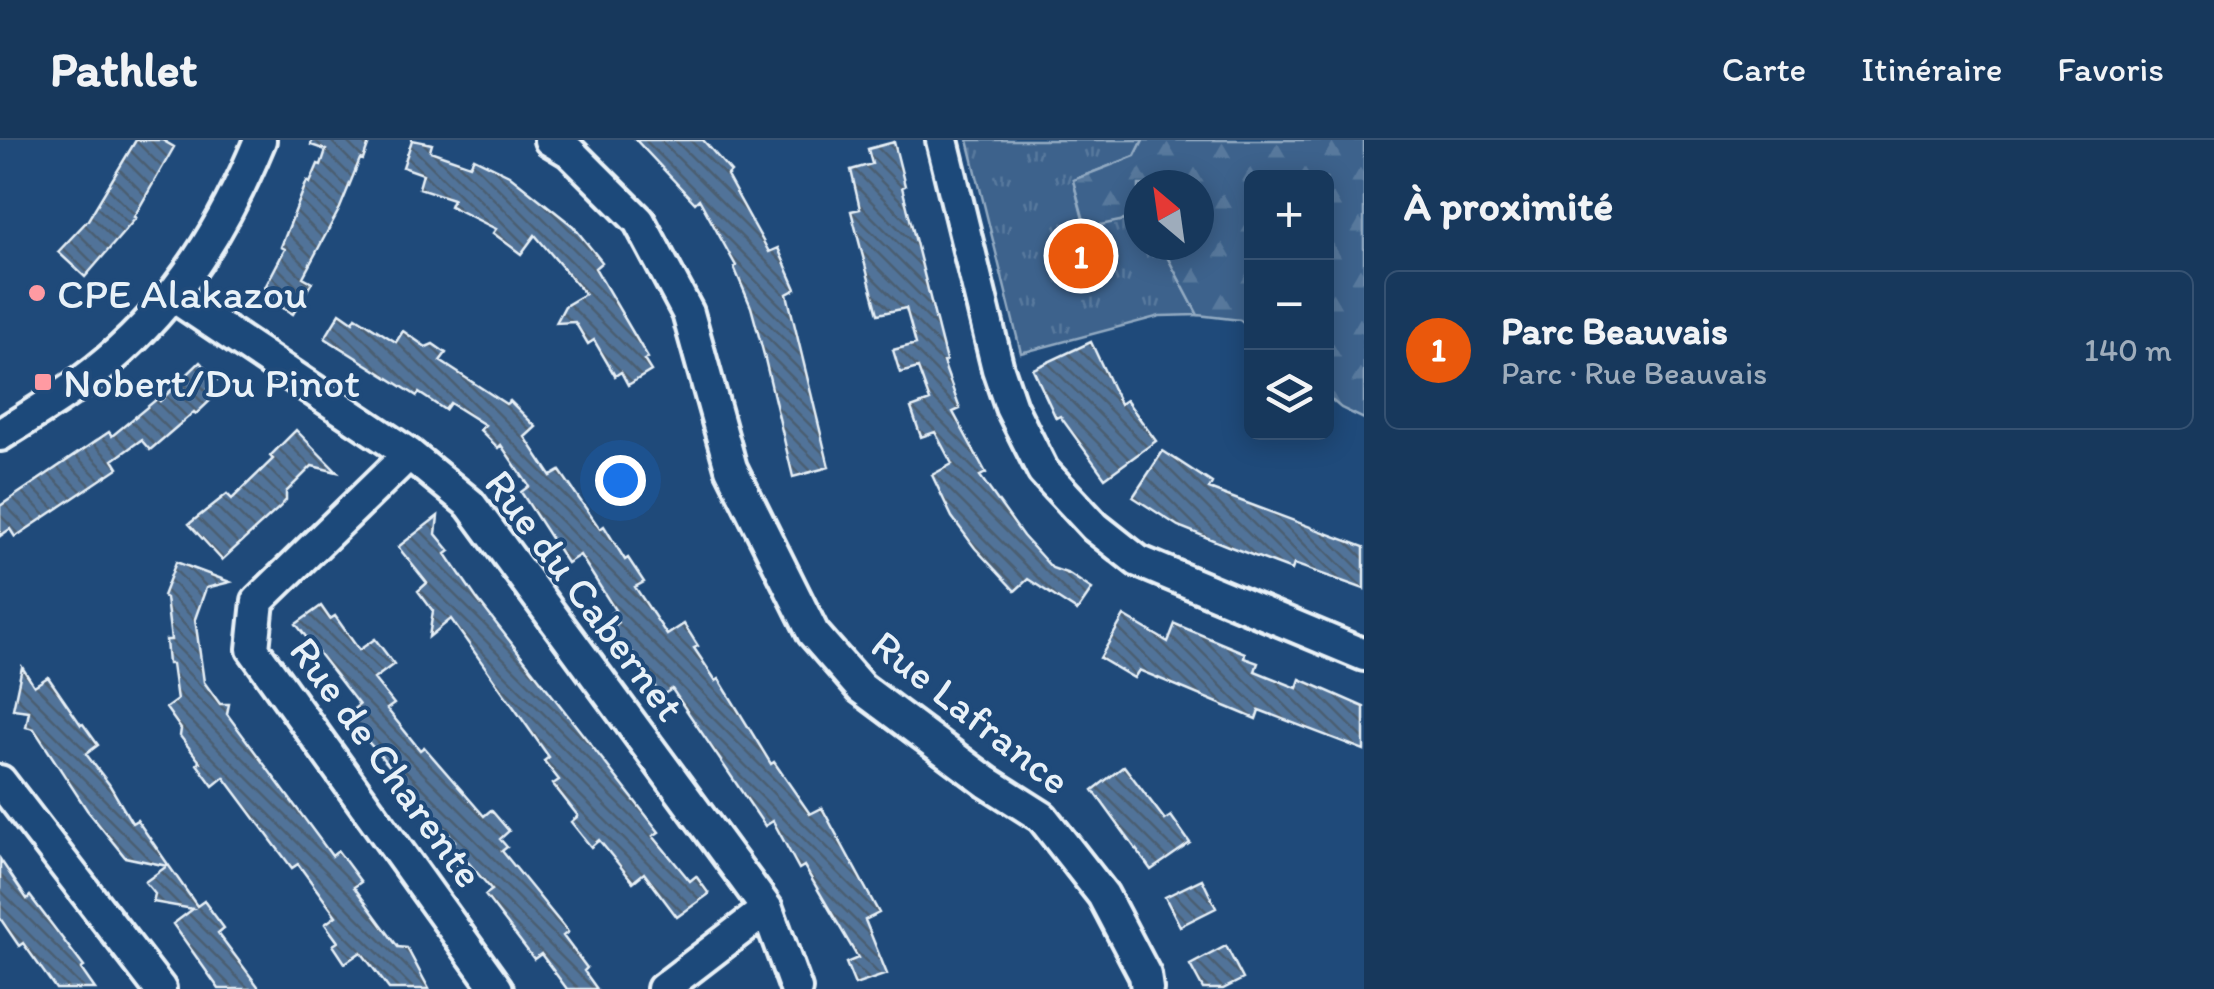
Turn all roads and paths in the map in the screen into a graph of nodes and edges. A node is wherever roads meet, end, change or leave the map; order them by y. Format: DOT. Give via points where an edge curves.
graph roads {
  1 [pos="260,140"];
  2 [pos="942,140"];
  3 [pos="566,144"];
  4 [pos="173,296"];
  5 [pos="0,436"];
  6 [pos="409,454"];
  7 [pos="1364,655"];
  8 [pos="0,781"];
  9 [pos="767,910"];
  10 [pos="160,989"];
  11 [pos="498,989"];
  12 [pos="663,989"];
  13 [pos="796,989"];
  14 [pos="1147,989"];
  1 -- 4 [label="street" via="232,202"];
  2 -- 7 [label="street" via="998,369 1043,470 1094,527 1138,561"];
  3 -- 14 [label="street, Rue Lafrance" via="639,221 688,314 731,468 812,633 875,699 1042,818 1103,895"];
  4 -- 5 [label="street" via="110,359"];
  4 -- 6 [label="street, Rue du Cabernet"];
  6 -- 9 [label="street, Rue du Cabernet" via="470,504"];
  6 -- 11 [label="street, Rue de Charente" via="258,602 253,649"];
  8 -- 10 [label="street"];
  9 -- 12 [label="street"];
  9 -- 13 [label="street, Rue du Cabernet"];
}
